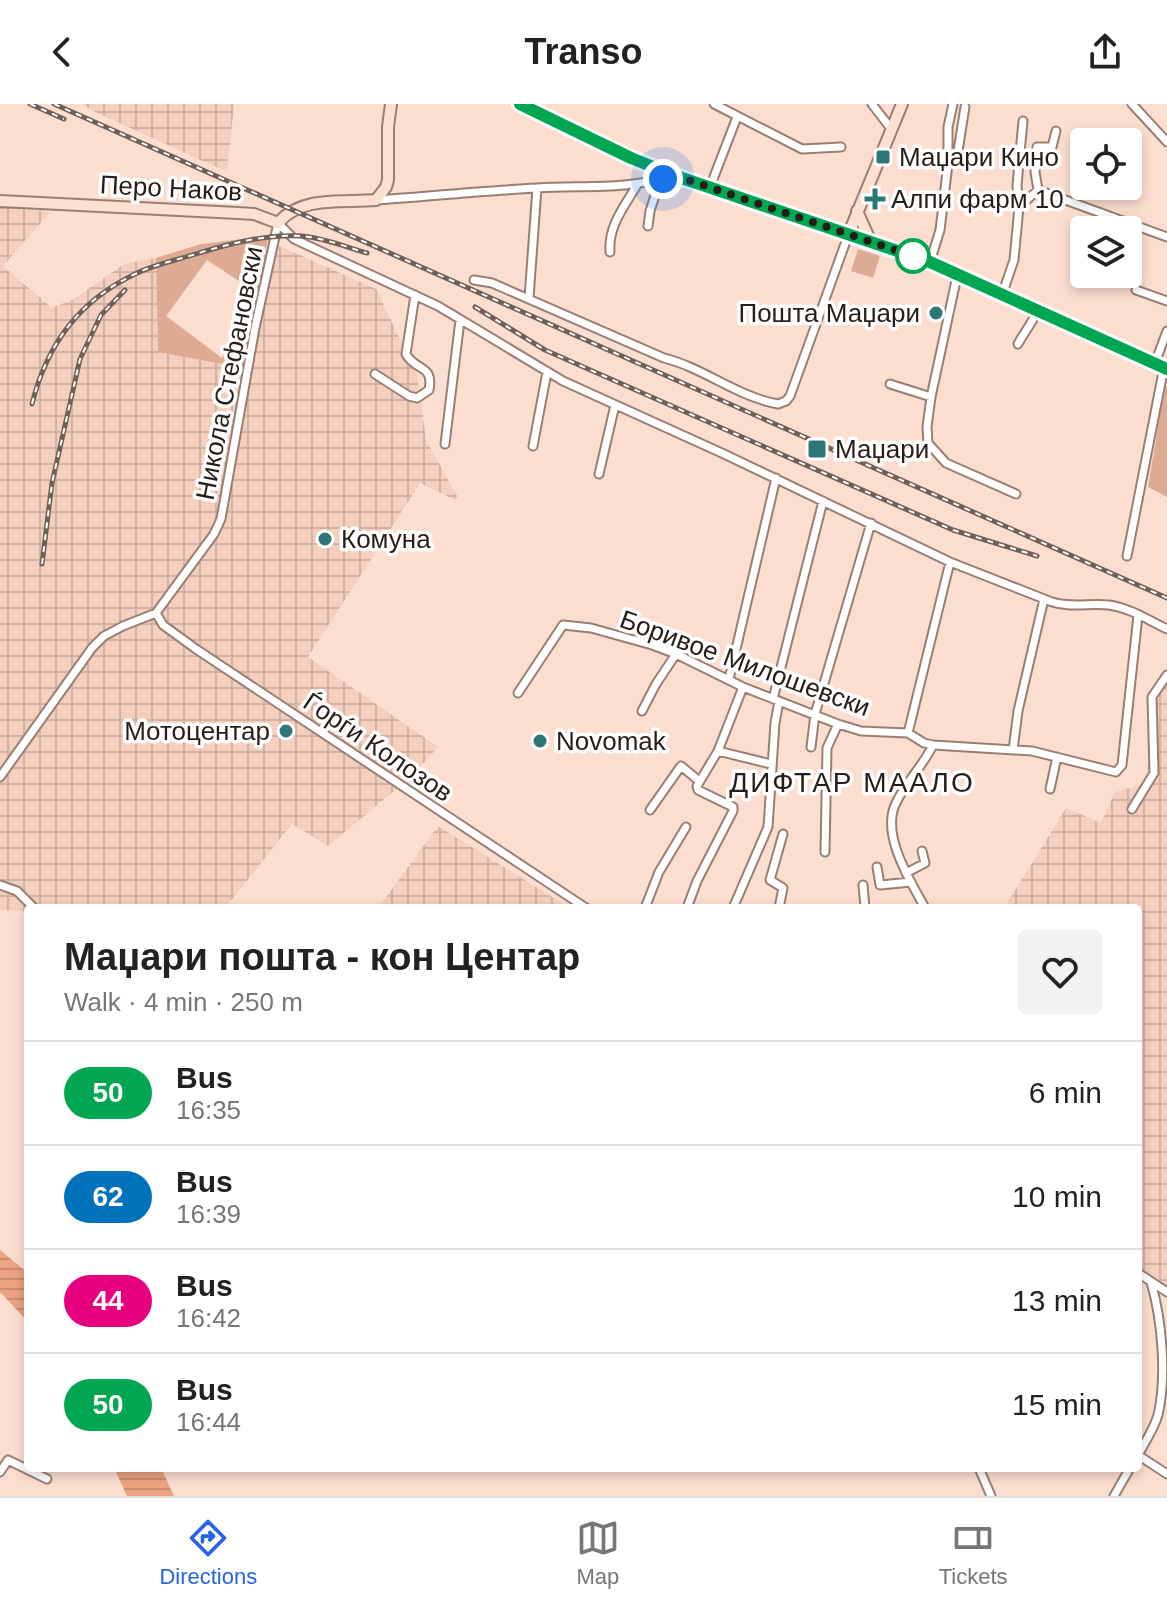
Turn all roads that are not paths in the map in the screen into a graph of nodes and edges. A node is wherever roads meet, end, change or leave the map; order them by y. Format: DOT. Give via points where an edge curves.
graph roads {
  1 [pos="391,104"];
  2 [pos="520,104"];
  3 [pos="714,104"];
  4 [pos="872,104"];
  5 [pos="902,104"];
  6 [pos="953,104"];
  7 [pos="1132,104"];
  8 [pos="965,107"];
  9 [pos="737,117"];
  10 [pos="1023,121"];
  11 [pos="892,130"];
  12 [pos="1056,131"];
  13 [pos="1167,142"];
  14 [pos="841,147"];
  15 [pos="948,164"];
  16 [pos="673,175"];
  17 [pos="660,180"];
  18 [pos="637,185"];
  19 [pos="710,187"];
  20 [pos="537,188"];
  21 [pos="1038,190"];
  22 [pos="376,200"];
  23 [pos="0,201"];
  24 [pos="1019,207"];
  25 [pos="857,211"];
  26 [pos="278,223"];
  27 [pos="648,226"];
  28 [pos="832,227"];
  29 [pos="849,233"];
  30 [pos="1167,237"];
  31 [pos="870,240"];
  32 [pos="610,252"];
  33 [pos="930,262"];
  34 [pos="957,276"];
  35 [pos="474,280"];
  36 [pos="1136,290"];
  37 [pos="415,295"];
  38 [pos="1002,295"];
  39 [pos="529,298"];
  40 [pos="1167,301"];
  41 [pos="1037,311"];
  42 [pos="460,320"];
  43 [pos="1167,331"];
  44 [pos="1018,344"];
  45 [pos="1162,366"];
  46 [pos="547,372"];
  47 [pos="375,374"];
  48 [pos="890,384"];
  49 [pos="931,397"];
  50 [pos="615,405"];
  51 [pos="445,444"];
  52 [pos="533,446"];
  53 [pos="599,474"];
  54 [pos="776,478"];
  55 [pos="1016,494"];
  56 [pos="823,501"];
  57 [pos="871,523"];
  58 [pos="1127,556"];
  59 [pos="950,562"];
  60 [pos="1044,599"];
  61 [pos="156,613"];
  62 [pos="1138,615"];
  63 [pos="1167,629"];
  64 [pos="676,654"];
  65 [pos="1167,675"];
  66 [pos="729,679"];
  67 [pos="743,687"];
  68 [pos="518,693"];
  69 [pos="776,700"];
  70 [pos="642,711"];
  71 [pos="815,714"];
  72 [pos="838,724"];
  73 [pos="908,733"];
  74 [pos="933,745"];
  75 [pos="811,747"];
  76 [pos="1013,750"];
  77 [pos="718,751"];
  78 [pos="1057,757"];
  79 [pos="771,764"];
  80 [pos="0,777"];
  81 [pos="698,780"];
  82 [pos="1050,789"];
  83 [pos="1132,809"];
  84 [pos="650,810"];
  85 [pos="686,827"];
  86 [pos="783,834"];
  87 [pos="922,851"];
  88 [pos="825,852"];
  89 [pos="877,867"];
  90 [pos="906,873"];
  91 [pos="911,882"];
  92 [pos="0,885"];
  93 [pos="863,885"];
  94 [pos="30,904"];
  95 [pos="580,904"];
  96 [pos="647,904"];
  97 [pos="688,904"];
  98 [pos="735,904"];
  99 [pos="780,904"];
  100 [pos="865,904"];
  101 [pos="923,904"];
  102 [pos="1142,1276"];
  103 [pos="1151,1282"];
  104 [pos="1167,1292"];
  105 [pos="1164,1313"];
  106 [pos="1158,1416"];
  107 [pos="1167,1420"];
  108 [pos="1142,1440"];
  109 [pos="1142,1458"];
  110 [pos="24,1468"];
  111 [pos="0,1472"];
  112 [pos="33,1472"];
  113 [pos="981,1472"];
  114 [pos="1128,1472"];
  115 [pos="1167,1474"];
  116 [pos="47,1479"];
  117 [pos="1116,1493"];
  118 [pos="991,1496"];
  119 [pos="1127,1496"];
  1 -- 22 [label="main road" via="388,180"];
  2 -- 16 [label="main road"];
  3 -- 9 [label="street"];
  4 -- 11 [label="street"];
  5 -- 11 [label="main road"];
  6 -- 15 [label="street"];
  7 -- 13 [label="street"];
  8 -- 15 [label="street" via="958,151"];
  9 -- 14 [label="street" via="802,149"];
  9 -- 19 [label="street"];
  10 -- 24 [label="street"];
  11 -- 25 [label="main road"];
  12 -- 21 [label="street" via="1052,147 1037,147"];
  15 -- 33 [label="street" via="940,230"];
  16 -- 17 [label="street"];
  16 -- 19 [label="main road"];
  17 -- 18 [label="street"];
  17 -- 27 [label="street"];
  18 -- 20 [label="street"];
  18 -- 32 [label="street" via="617,216"];
  19 -- 28 [label="main road"];
  20 -- 22 [label="street"];
  20 -- 39 [label="street"];
  21 -- 24 [label="street"];
  21 -- 30 [label="street"];
  22 -- 26 [label="main road" via="310,203"];
  23 -- 26 [label="main road, Перо Наков" via="254,214"];
  24 -- 38 [label="street" via="1014,260"];
  25 -- 28 [label="main road"];
  25 -- 29 [label="main road"];
  25 -- 31 [label="main road"];
  26 -- 37 [label="street" via="294,239"];
  26 -- 61 [label="street, Никола Стефановски" via="221,519"];
  28 -- 29 [label="main road"];
  29 -- 31 [label="main road"];
  29 -- 39 [label="street" via="790,396 778,404"];
  31 -- 33 [label="main road"];
  33 -- 34 [label="main road"];
  34 -- 38 [label="main road"];
  34 -- 49 [label="street"];
  35 -- 39 [label="street"];
  36 -- 40 [label="street"];
  37 -- 42 [label="street"];
  37 -- 47 [label="street" via="406,354 428,371 429,390 417,398 409,396"];
  38 -- 41 [label="main road"];
  41 -- 44 [label="street"];
  41 -- 45 [label="main road"];
  42 -- 46 [label="street"];
  42 -- 51 [label="street"];
  43 -- 45 [label="street"];
  45 -- 58 [label="street"];
  46 -- 50 [label="street"];
  46 -- 52 [label="street"];
  48 -- 49 [label="street"];
  49 -- 55 [label="street" via="927,427 933,450 946,463"];
  50 -- 53 [label="street"];
  50 -- 54 [label="street"];
  54 -- 56 [label="street"];
  54 -- 66 [label="street"];
  56 -- 57 [label="street"];
  56 -- 69 [label="street"];
  57 -- 59 [label="street"];
  57 -- 71 [label="street"];
  59 -- 60 [label="street"];
  59 -- 73 [label="street"];
  60 -- 62 [label="street" via="1061,605 1125,608"];
  60 -- 76 [label="street"];
  61 -- 80 [label="street" via="104,636 92,648"];
  61 -- 95 [label="street, Ѓорѓи Колозов" via="163,625 196,649"];
  62 -- 63 [label="street"];
  62 -- 78 [label="street, Боривое Милошевски" via="1121,768 1110,772"];
  64 -- 66 [label="street, Боривое Милошевски"];
  64 -- 68 [label="street, Боривое Милошевски" via="622,636 563,625"];
  64 -- 70 [label="street"];
  65 -- 83 [label="street" via="1152,697 1154,773"];
  66 -- 67 [label="street, Боривое Милошевски"];
  67 -- 69 [label="street, Боривое Милошевски"];
  67 -- 77 [label="street"];
  69 -- 71 [label="street, Боривое Милошевски"];
  69 -- 79 [label="street"];
  71 -- 72 [label="street, Боривое Милошевски"];
  71 -- 75 [label="street"];
  72 -- 73 [label="street, Боривое Милошевски" via="861,731"];
  72 -- 88 [label="street" via="827,748"];
  73 -- 74 [label="street, Боривое Милошевски"];
  74 -- 76 [label="street, Боривое Милошевски"];
  74 -- 90 [label="street" via="894,808 896,847"];
  76 -- 78 [label="street, Боривое Милошевски"];
  77 -- 79 [label="street"];
  77 -- 81 [label="street"];
  78 -- 82 [label="street"];
  79 -- 98 [label="street" via="768,827"];
  81 -- 84 [label="street" via="681,766"];
  81 -- 97 [label="street" via="698,790 733,811"];
  85 -- 96 [label="street"];
  86 -- 99 [label="street" via="770,880 783,888"];
  87 -- 90 [label="street" via="925,863"];
  89 -- 91 [label="street" via="880,885"];
  90 -- 91 [label="street"];
  91 -- 101 [label="street"];
  92 -- 94 [label="street" via="17,891"];
  93 -- 100 [label="street"];
  102 -- 103 [label="street"];
  103 -- 104 [label="street"];
  103 -- 105 [label="street"];
  105 -- 106 [label="street"];
  106 -- 107 [label="street"];
  106 -- 108 [label="street"];
  109 -- 115 [label="street"];
  110 -- 111 [label="street" via="8,1460"];
  112 -- 116 [label="street"];
  113 -- 118 [label="street"];
  114 -- 117 [label="street"];
  117 -- 119 [label="street"];
}
